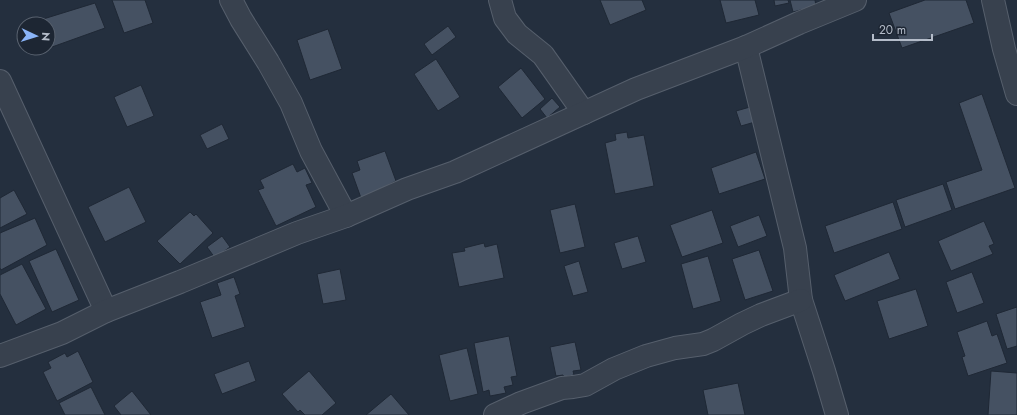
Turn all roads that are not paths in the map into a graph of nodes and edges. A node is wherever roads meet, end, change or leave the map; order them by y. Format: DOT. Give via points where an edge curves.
graph roads {
  1 [pos="231,0"];
  2 [pos="500,0"];
  3 [pos="855,0"];
  4 [pos="993,0"];
  5 [pos="746,47"];
  6 [pos="0,81"];
  7 [pos="1017,94"];
  8 [pos="584,113"];
  9 [pos="346,216"];
  10 [pos="801,300"];
  11 [pos="106,311"];
  12 [pos="0,356"];
  13 [pos="495,415"];
  14 [pos="837,415"];
  1 -- 9 [label="street" via="291,103 311,150"];
  2 -- 8 [label="street" via="504,18 517,34 543,55"];
  3 -- 5 [label="street"];
  4 -- 7 [label="street"];
  5 -- 8 [label="street" via="636,89"];
  5 -- 10 [label="street" via="795,248"];
  6 -- 11 [label="street"];
  8 -- 9 [label="street" via="455,172 407,189"];
  9 -- 11 [label="street" via="297,233"];
  10 -- 13 [label="street" via="762,315 703,344 646,356 585,385 562,388"];
  10 -- 14 [label="street"];
  11 -- 12 [label="street" via="62,333"];
}
